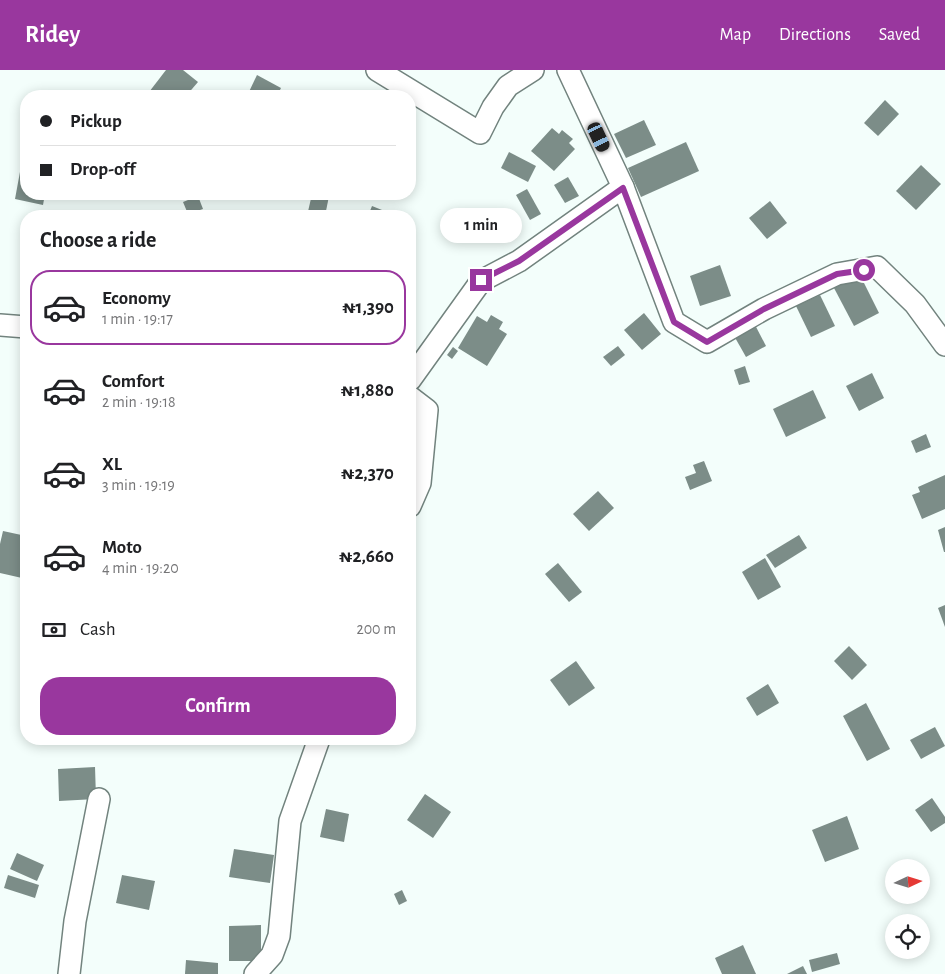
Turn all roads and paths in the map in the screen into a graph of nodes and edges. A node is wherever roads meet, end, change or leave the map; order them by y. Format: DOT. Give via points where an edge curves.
graph roads {
  1 [pos="377,70"];
  2 [pos="533,70"];
  3 [pos="568,70"];
  4 [pos="410,90"];
  5 [pos="416,94"];
  6 [pos="623,188"];
  7 [pos="0,326"];
  8 [pos="20,327"];
  9 [pos="945,345"];
  10 [pos="416,372"];
  11 [pos="416,402"];
  12 [pos="416,492"];
  13 [pos="317,745"];
  14 [pos="100,799"];
  15 [pos="69,974"];
  16 [pos="255,974"];
  1 -- 4 [label="street"];
  2 -- 5 [label="street" via="508,86 480,133"];
  3 -- 6 [label="street"];
  6 -- 9 [label="street" via="674,322 707,342 764,309 837,274 877,267 915,304"];
  6 -- 10 [label="street" via="519,261 481,280"];
  7 -- 8 [label="street"];
  11 -- 12 [label="street" via="427,410 420,483"];
  13 -- 16 [label="street" via="290,821 278,936 272,955"];
  14 -- 15 [label="street" via="75,921"];
}
